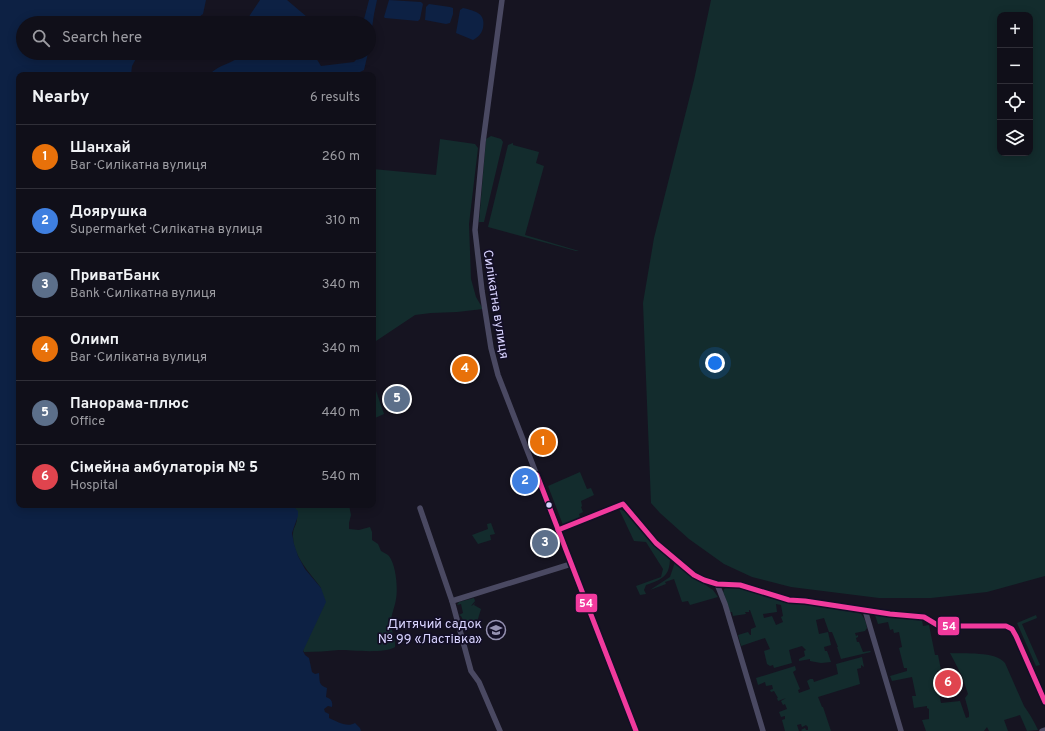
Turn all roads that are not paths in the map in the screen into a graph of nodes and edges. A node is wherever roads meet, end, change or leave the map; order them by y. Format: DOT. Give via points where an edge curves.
graph roads {
  1 [pos="502,0"];
  2 [pos="420,508"];
  3 [pos="571,564"];
  4 [pos="717,584"];
  5 [pos="452,601"];
  6 [pos="865,610"];
  7 [pos="500,731"];
  8 [pos="636,731"];
  9 [pos="763,731"];
  10 [pos="901,731"];
  1 -- 3 [label="street, Силікатна вулиця" via="483,142 476,244 491,348 498,375"];
  2 -- 5 [label="street"];
  3 -- 5 [label="street"];
  3 -- 8 [label="street, Силікатна вулиця"];
  4 -- 9 [label="street"];
  5 -- 7 [label="street" via="471,671 479,682"];
  6 -- 10 [label="street"];
}
